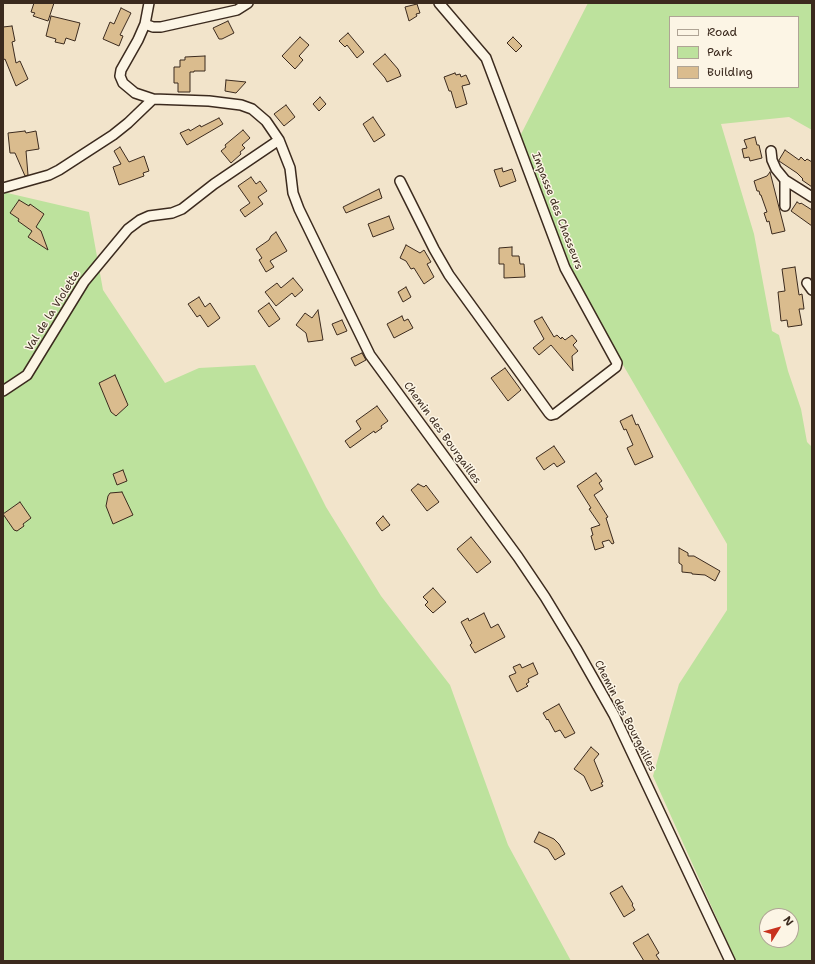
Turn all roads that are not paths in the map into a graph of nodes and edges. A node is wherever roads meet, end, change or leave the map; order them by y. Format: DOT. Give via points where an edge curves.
graph roads {
  1 [pos="149,3"];
  2 [pos="248,3"];
  3 [pos="439,3"];
  4 [pos="145,24"];
  5 [pos="153,99"];
  6 [pos="279,140"];
  7 [pos="771,151"];
  8 [pos="784,180"];
  9 [pos="400,181"];
  10 [pos="3,188"];
  11 [pos="812,197"];
  12 [pos="785,206"];
  13 [pos="3,391"];
  14 [pos="730,961"];
  1 -- 4 [label="street, Chemin des Bourgailles"];
  2 -- 4 [label="street" via="237,10 161,27"];
  3 -- 9 [label="street, Impasse des Chasseurs" via="486,58 565,268 617,363 616,367 551,415 449,275"];
  4 -- 5 [label="street, Chemin des Bourgailles" via="120,76 135,93"];
  5 -- 6 [label="street, Chemin des Bourgailles" via="241,105 260,115"];
  5 -- 10 [label="street" via="118,131 59,170"];
  6 -- 13 [label="street, Val de la Violette" via="182,209 149,216 128,229 84,282 27,375"];
  6 -- 14 [label="street, Chemin des Bourgailles" via="290,168 293,193 299,210 370,355 518,557 576,648 614,715"];
  7 -- 8 [label="street" via="776,169"];
  8 -- 11 [label="street"];
  8 -- 12 [label="street"];
}
